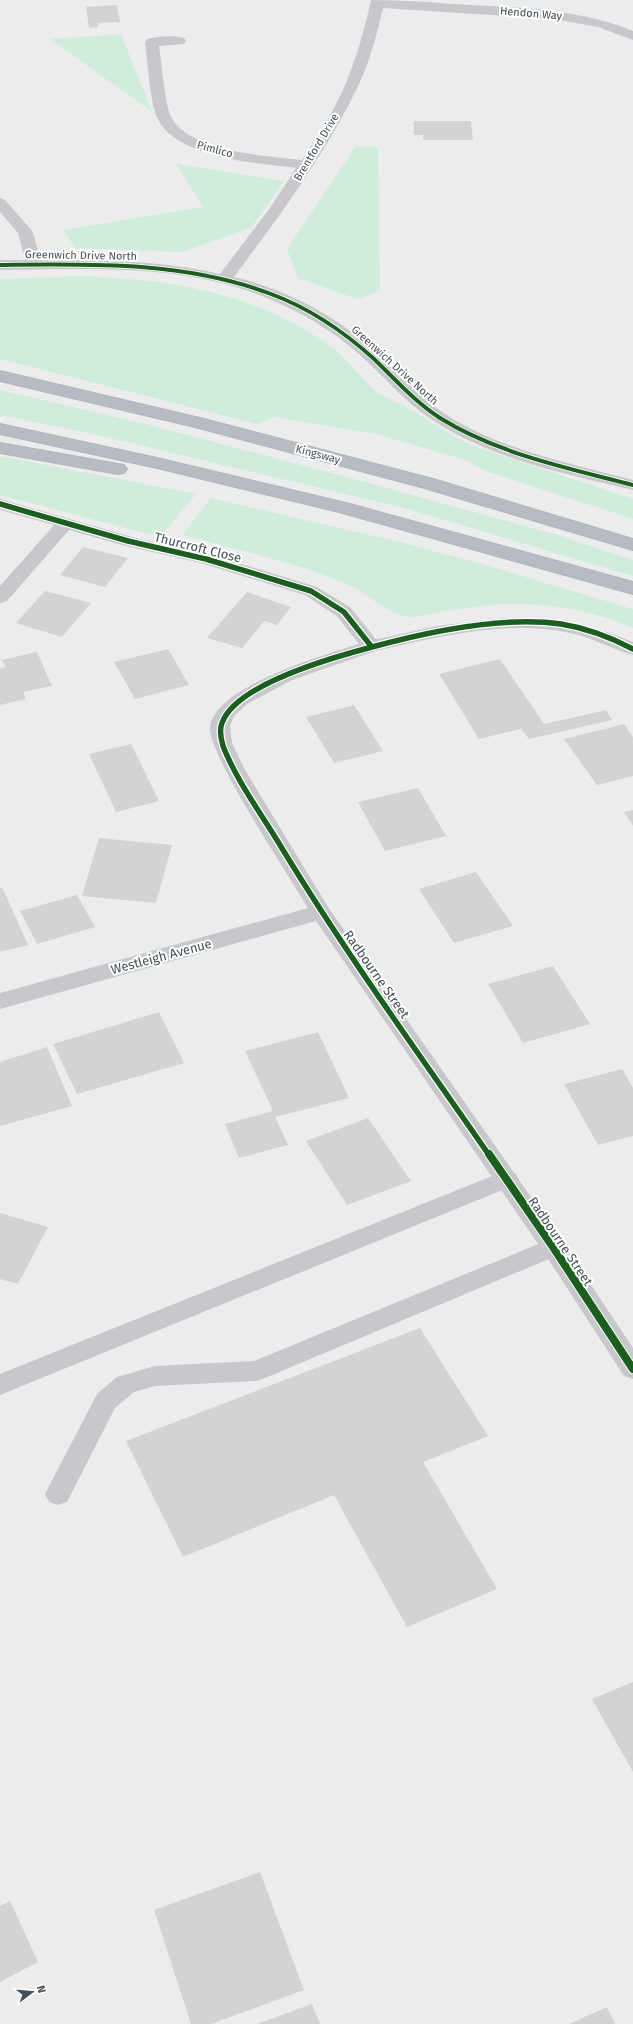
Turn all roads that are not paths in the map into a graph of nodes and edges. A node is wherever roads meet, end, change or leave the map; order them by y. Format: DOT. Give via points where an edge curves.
graph roads {
  1 [pos="378,2"];
  2 [pos="633,36"];
  3 [pos="179,41"];
  4 [pos="307,165"];
  5 [pos="0,203"];
  6 [pos="0,265"];
  7 [pos="34,265"];
  8 [pos="224,280"];
  9 [pos="0,376"];
  10 [pos="0,429"];
  11 [pos="0,448"];
  12 [pos="633,485"];
  13 [pos="0,504"];
  14 [pos="344,508"];
  15 [pos="65,523"];
  16 [pos="633,545"];
  17 [pos="633,588"];
  18 [pos="0,597"];
  19 [pos="370,646"];
  20 [pos="633,649"];
  21 [pos="321,912"];
  22 [pos="0,1001"];
  23 [pos="507,1179"];
  24 [pos="553,1247"];
  25 [pos="633,1369"];
  26 [pos="0,1385"];
  27 [pos="58,1494"];
  1 -- 2 [label="street, Hendon Way" via="574,17 605,24"];
  1 -- 4 [label="street, Brentford Drive" via="353,83"];
  3 -- 4 [label="street, Pimlico" via="152,42 162,113 172,128 204,148"];
  4 -- 8 [label="street, Brentford Drive"];
  5 -- 7 [label="street" via="24,232"];
  6 -- 7 [label="street, Greenwich Drive North"];
  7 -- 8 [label="street, Greenwich Drive North" via="97,263 138,266"];
  8 -- 12 [label="street, Greenwich Drive North" via="271,294 328,323 366,352 424,405 461,430 514,450"];
  9 -- 16 [label="highway, Kingsway" via="198,423 427,483"];
  10 -- 14 [label="highway" via="157,463"];
  11 -- 14 [label="highway"];
  13 -- 15 [label="street, Thurcroft Close"];
  14 -- 17 [label="highway"];
  15 -- 18 [label="street"];
  15 -- 19 [label="street, Thurcroft Close" via="206,559 311,591 344,612"];
  19 -- 20 [label="street" via="453,629 549,623 587,630"];
  19 -- 21 [label="street, Radbourne Street" via="285,676 253,691 229,709 220,725 223,746 234,770"];
  21 -- 22 [label="street, Westleigh Avenue"];
  21 -- 23 [label="street, Radbourne Street"];
  23 -- 24 [label="street, Radbourne Street"];
  23 -- 26 [label="street"];
  24 -- 25 [label="street, Radbourne Street"];
  24 -- 27 [label="street" via="256,1371 155,1376 126,1384 106,1401"];
}
